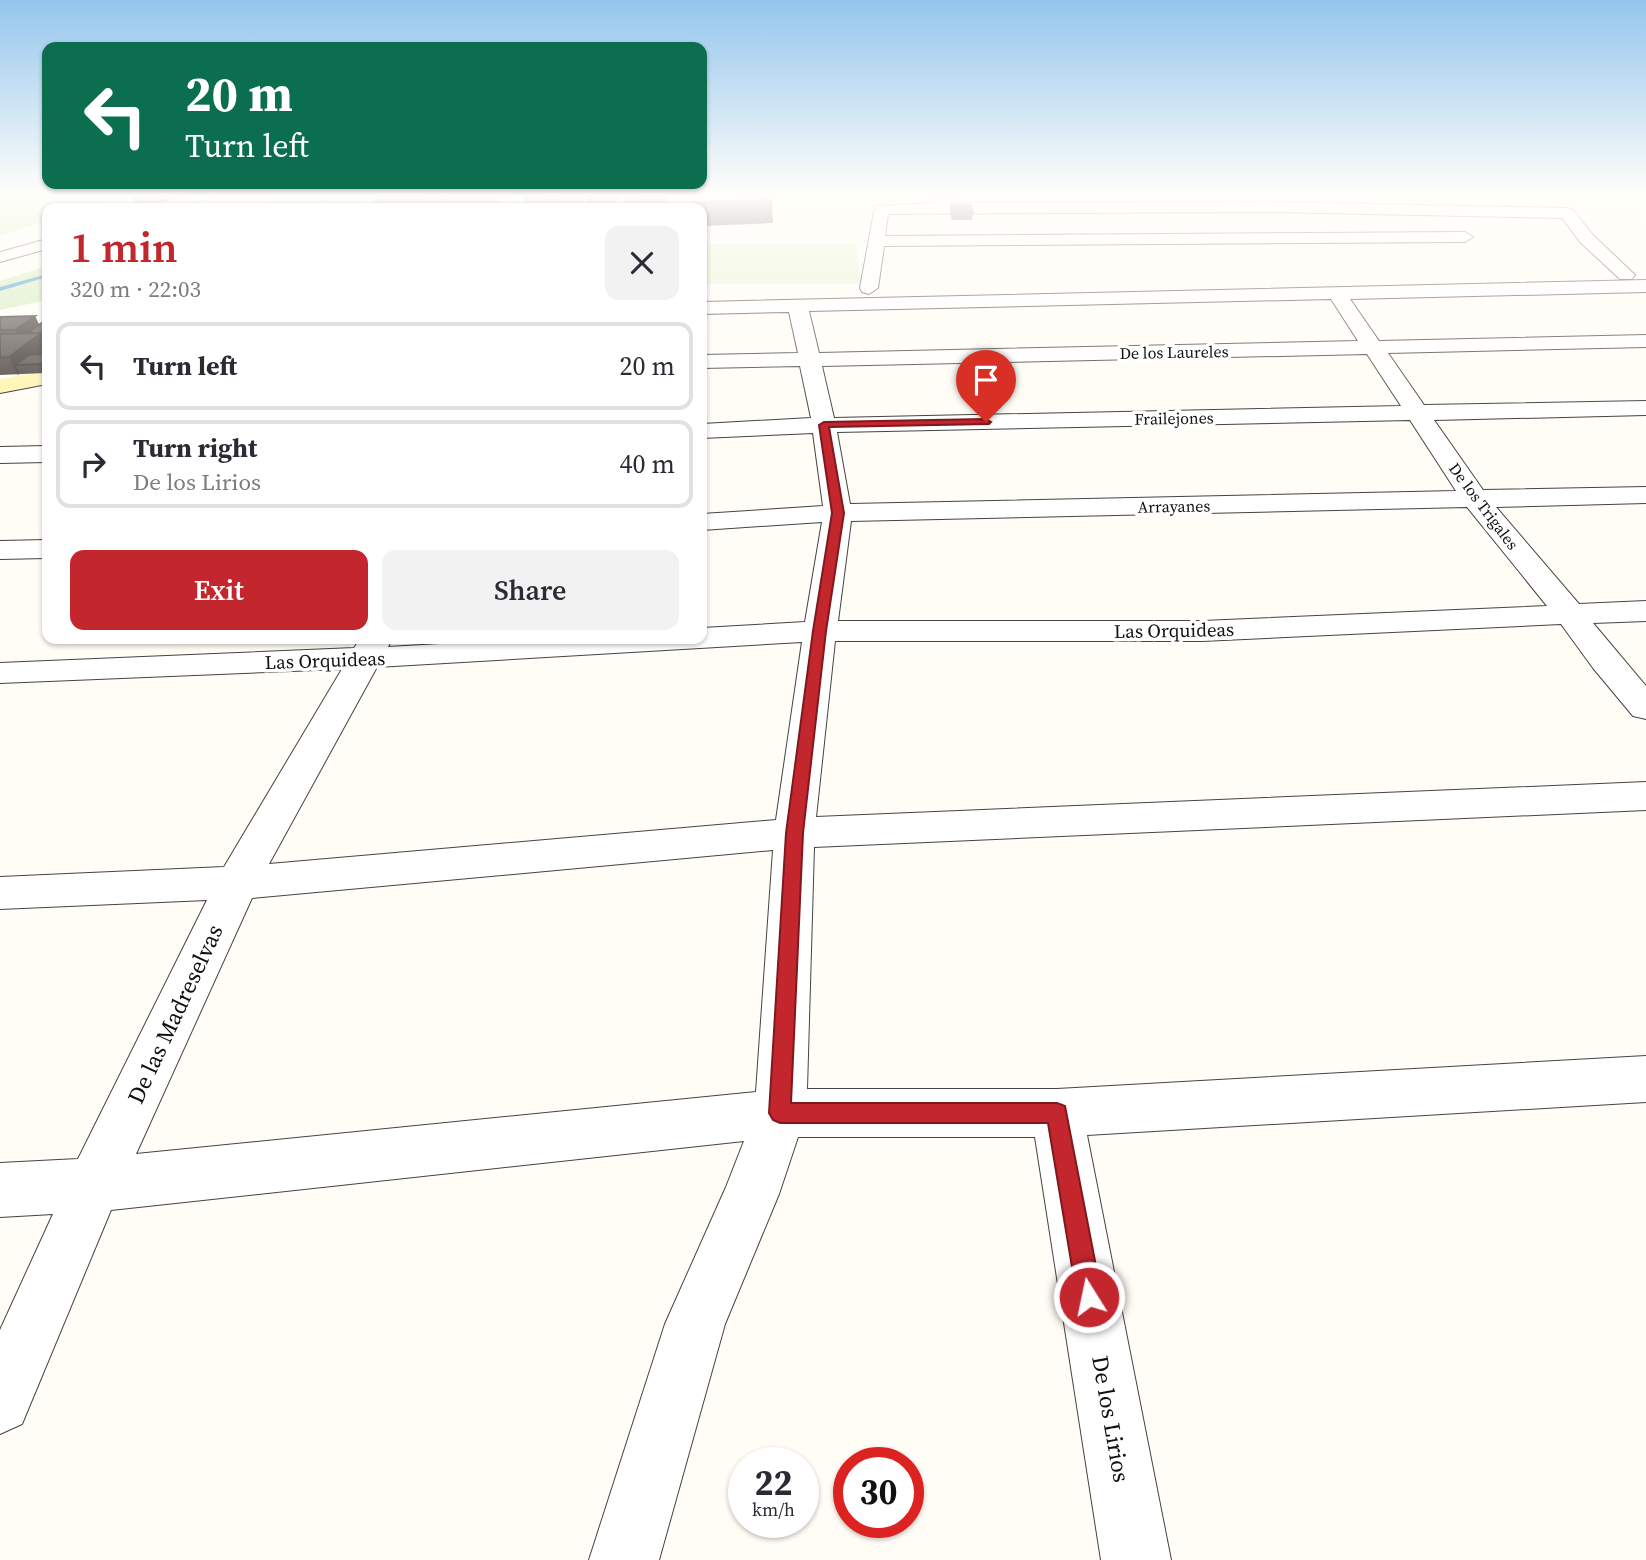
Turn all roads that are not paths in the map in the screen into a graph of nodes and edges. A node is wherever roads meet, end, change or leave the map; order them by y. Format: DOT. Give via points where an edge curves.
graph roads {
  1 [pos="872,268"];
  2 [pos="1618,268"];
  3 [pos="1646,274"];
  4 [pos="1626,275"];
  5 [pos="1343,282"];
  6 [pos="1646,286"];
  7 [pos="869,288"];
  8 [pos="707,290"];
  9 [pos="798,307"];
  10 [pos="707,308"];
  11 [pos="1646,341"];
  12 [pos="1375,348"];
  13 [pos="810,359"];
  14 [pos="707,362"];
  15 [pos="42,376"];
  16 [pos="0,377"];
  17 [pos="42,377"];
  18 [pos="0,387"];
  19 [pos="1646,408"];
  20 [pos="1418,414"];
  21 [pos="824,425"];
  22 [pos="707,431"];
  23 [pos="42,454"];
  24 [pos="0,455"];
  25 [pos="1646,495"];
  26 [pos="1475,499"];
  27 [pos="838,513"];
  28 [pos="707,522"];
  29 [pos="42,549"];
  30 [pos="0,550"];
  31 [pos="1646,611"];
  32 [pos="1570,614"];
  33 [pos="820,631"];
  34 [pos="707,638"];
  35 [pos="532,644"];
  36 [pos="371,649"];
  37 [pos="0,673"];
  38 [pos="1646,708"];
  39 [pos="1646,796"];
  40 [pos="794,833"];
  41 [pos="237,883"];
  42 [pos="0,893"];
  43 [pos="1646,1079"];
  44 [pos="780,1113"];
  45 [pos="1057,1113"];
  46 [pos="94,1185"];
  47 [pos="0,1190"];
  48 [pos="0,1402"];
  49 [pos="624,1560"];
  50 [pos="1136,1560"];
  1 -- 7 [label="street"];
  2 -- 4 [label="street"];
  3 -- 4 [label="street"];
  4 -- 5 [label="street"];
  5 -- 6 [label="street"];
  5 -- 7 [label="street"];
  5 -- 9 [label="street"];
  5 -- 12 [label="street, De los Trigales"];
  7 -- 8 [label="street"];
  9 -- 10 [label="street"];
  9 -- 13 [label="street"];
  11 -- 12 [label="street, De los Laureles"];
  12 -- 13 [label="street, De los Laureles"];
  12 -- 20 [label="street, De los Trigales"];
  13 -- 14 [label="street, De los Laureles"];
  13 -- 21 [label="street"];
  15 -- 16 [label="street"];
  17 -- 18 [label="street"];
  19 -- 20 [label="street, Frailejones"];
  20 -- 21 [label="street, Frailejones"];
  20 -- 26 [label="street, De los Trigales"];
  21 -- 22 [label="street, Frailejones"];
  21 -- 27 [label="street"];
  23 -- 24 [label="street"];
  25 -- 26 [label="street, Arrayanes"];
  26 -- 27 [label="street, Arrayanes"];
  26 -- 32 [label="street, De los Trigales"];
  27 -- 28 [label="street, Arrayanes"];
  27 -- 33 [label="street"];
  29 -- 30 [label="street"];
  31 -- 32 [label="street, Las Orquideas"];
  32 -- 33 [label="street, Las Orquideas" via="1202,631"];
  32 -- 38 [label="street, De los Trigales"];
  33 -- 34 [label="street, Las Orquideas"];
  33 -- 40 [label="street"];
  35 -- 36 [label="street, Las Orquideas"];
  36 -- 37 [label="street, Las Orquideas"];
  36 -- 41 [label="street, De las Madreselvas"];
  39 -- 40 [label="street"];
  40 -- 41 [label="street"];
  40 -- 44 [label="street"];
  41 -- 42 [label="street"];
  41 -- 46 [label="street, De las Madreselvas"];
  43 -- 45 [label="street"];
  44 -- 45 [label="street"];
  44 -- 46 [label="street"];
  44 -- 49 [label="street" via="695,1324"];
  45 -- 50 [label="street, De los Lirios"];
  46 -- 47 [label="street"];
  46 -- 48 [label="street, De las Madreselvas"];
}
